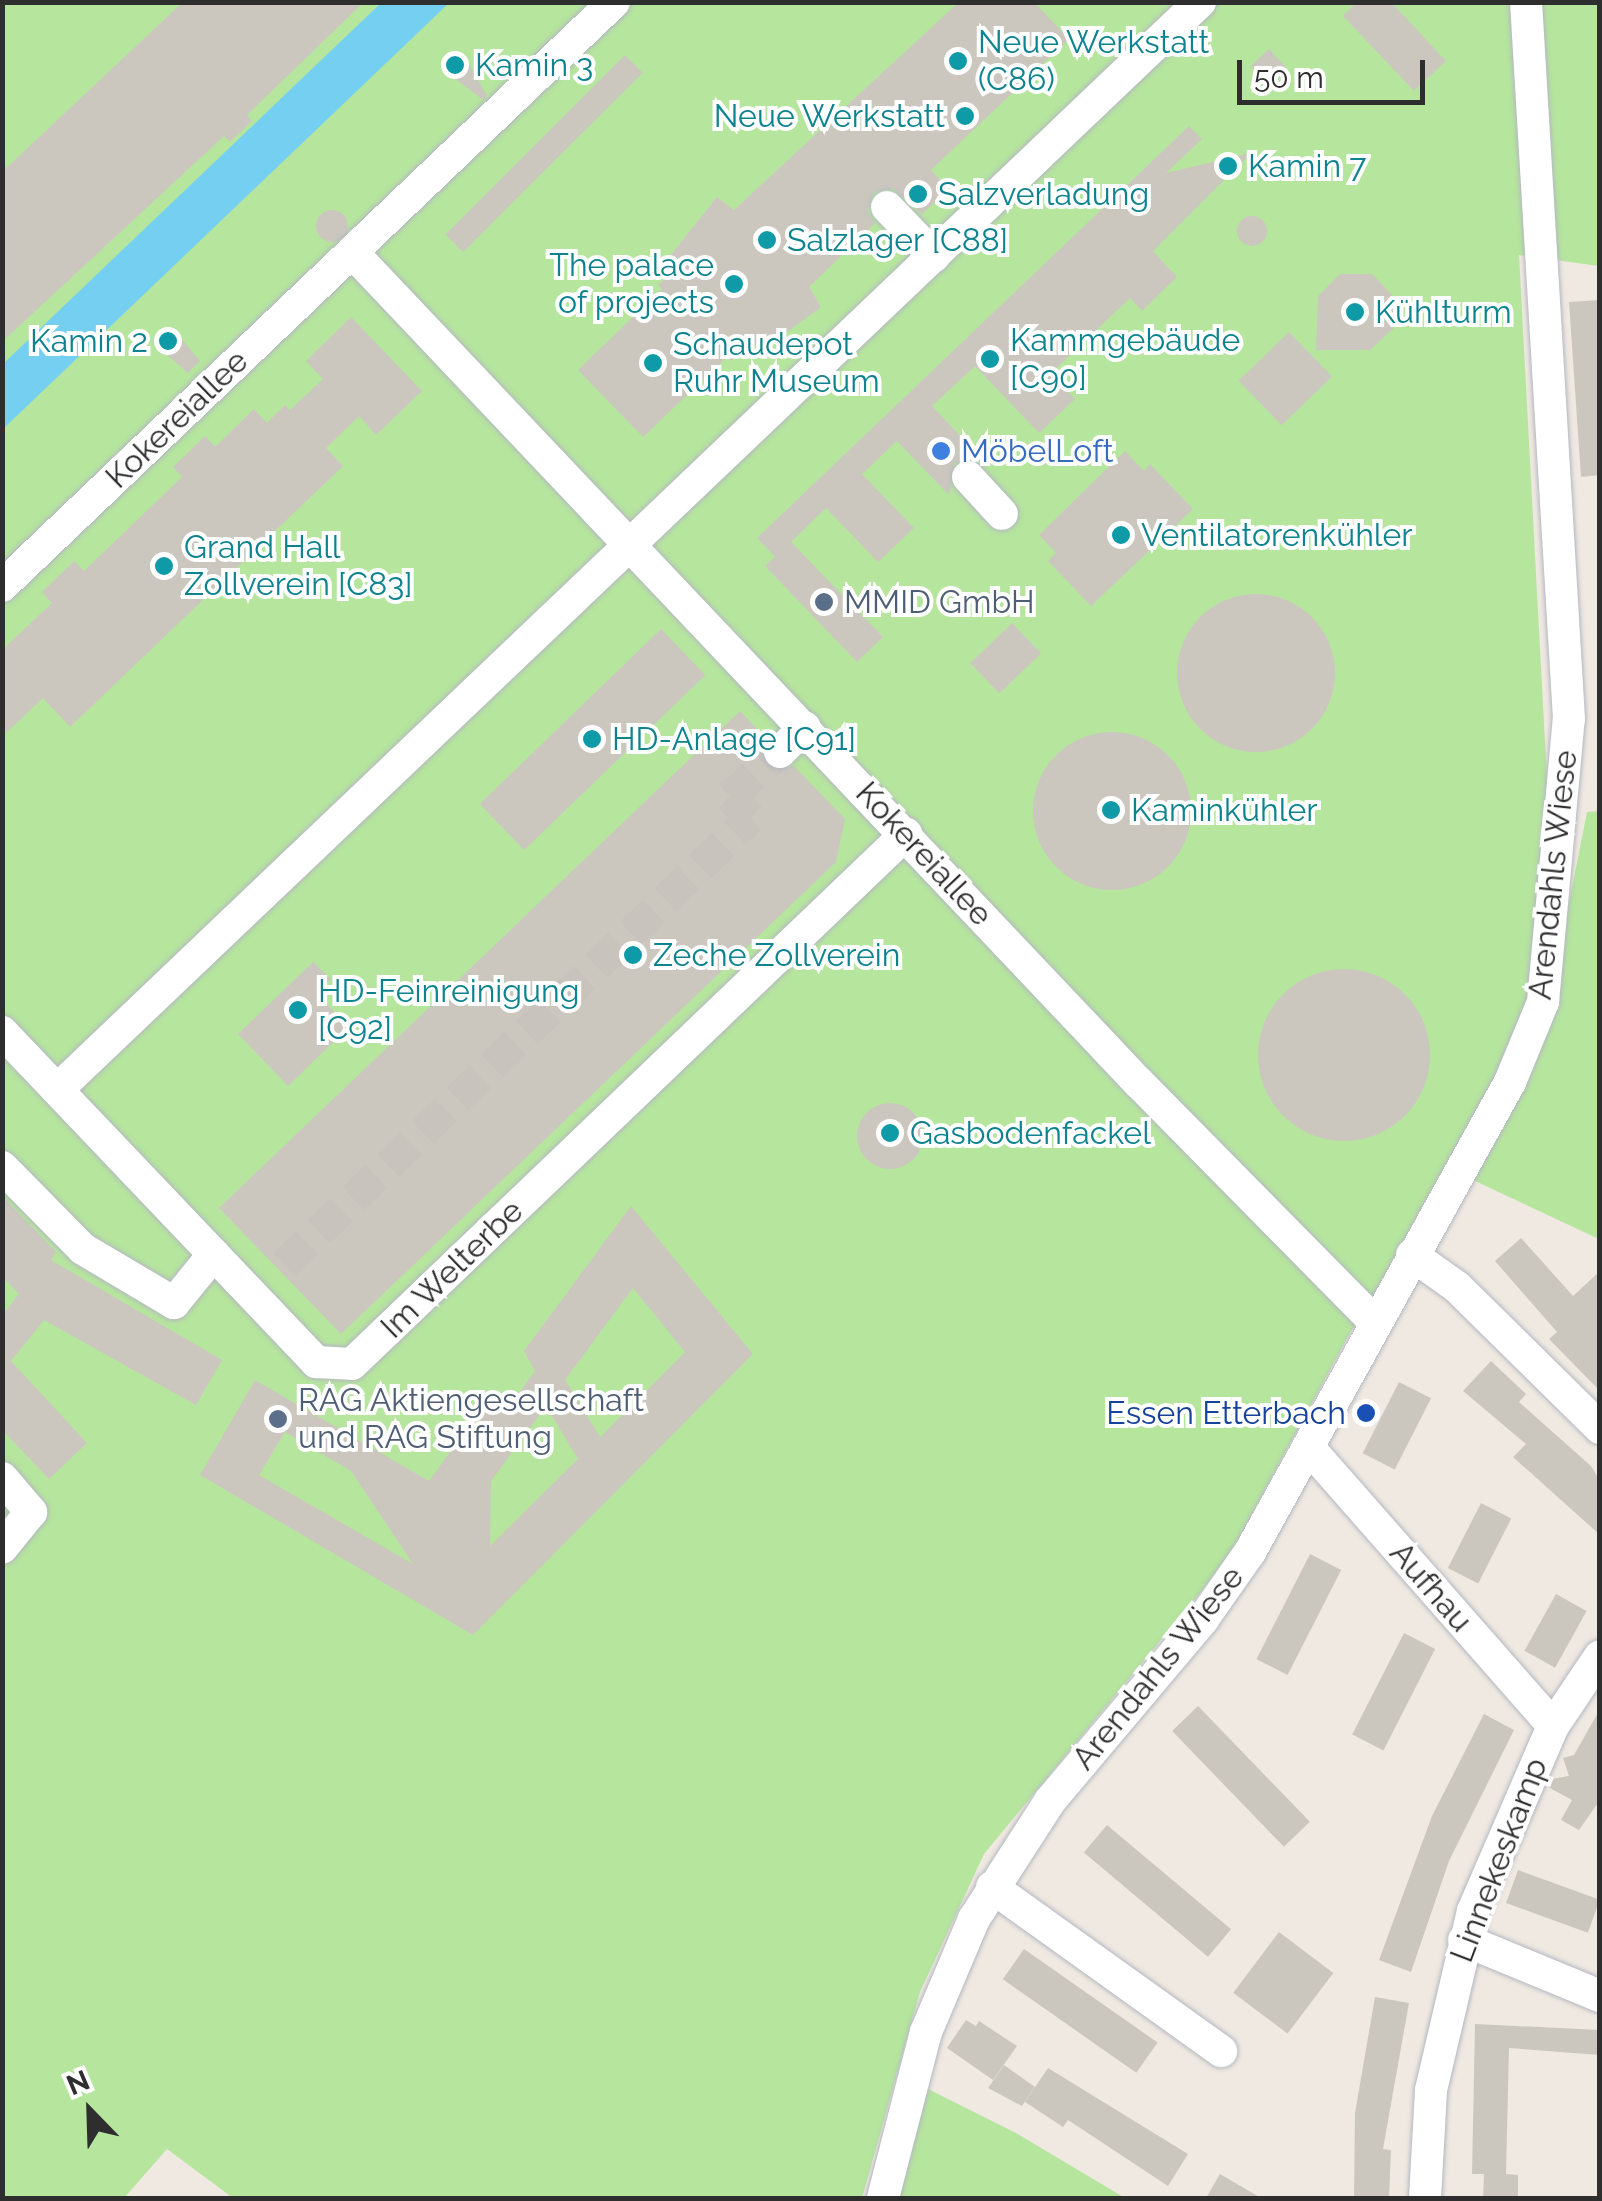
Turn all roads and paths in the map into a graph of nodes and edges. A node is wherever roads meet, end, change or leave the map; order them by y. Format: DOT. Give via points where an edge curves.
graph roads {
  1 [pos="614,2"];
  2 [pos="1200,2"];
  3 [pos="1526,2"];
  4 [pos="887,206"];
  5 [pos="352,252"];
  6 [pos="934,256"];
  7 [pos="968,477"];
  8 [pos="1002,514"];
  9 [pos="630,544"];
  10 [pos="2,586"];
  11 [pos="805,727"];
  12 [pos="780,752"];
  13 [pos="906,834"];
  14 [pos="2,1032"];
  15 [pos="58,1089"];
  16 [pos="2,1167"];
  17 [pos="214,1254"];
  18 [pos="1412,1255"];
  19 [pos="1376,1323"];
  20 [pos="1600,1428"];
  21 [pos="1310,1450"];
  22 [pos="2,1478"];
  23 [pos="2,1548"];
  24 [pos="1600,1656"];
  25 [pos="1552,1726"];
  26 [pos="992,1887"];
  27 [pos="1464,1940"];
  28 [pos="1600,1996"];
  29 [pos="1220,2051"];
  30 [pos="883,2198"];
  31 [pos="1426,2198"];
  1 -- 5 [label="street, Kokereiallee"];
  2 -- 6 [label="street"];
  3 -- 18 [label="street, Arendahls Wiese" via="1569,719 1565,816 1543,1002 1530,1042"];
  4 -- 6 [label="street"];
  5 -- 9 [label="street, Kokereiallee"];
  5 -- 10 [label="street, Kokereiallee"];
  6 -- 9 [label="street"];
  7 -- 8 [label="street"];
  9 -- 11 [label="street, Kokereiallee"];
  9 -- 15 [label="street"];
  11 -- 12 [label="street"];
  11 -- 13 [label="street, Kokereiallee"];
  13 -- 17 [label="street, Im Welterbe" via="352,1364 316,1362"];
  13 -- 19 [label="street, Kokereiallee"];
  14 -- 15 [label="street, Im Welterbe"];
  15 -- 17 [label="street, Im Welterbe"];
  16 -- 17 [label="street" via="83,1249 174,1303"];
  18 -- 19 [label="street, Arendahls Wiese"];
  18 -- 20 [label="street" via="1457,1288"];
  19 -- 21 [label="street, Arendahls Wiese"];
  21 -- 25 [label="street, Aufhau"];
  21 -- 26 [label="street, Arendahls Wiese" via="1226,1589 1050,1800"];
  22 -- 23 [label="street" via="31,1512"];
  24 -- 25 [label="street, Linnekeskamp"];
  25 -- 27 [label="street, Linnekeskamp"];
  26 -- 29 [label="street"];
  26 -- 30 [label="street, Arendahls Wiese" via="936,2000"];
  27 -- 28 [label="street"];
  27 -- 31 [label="street, Linnekeskamp" via="1431,2090"];
}
